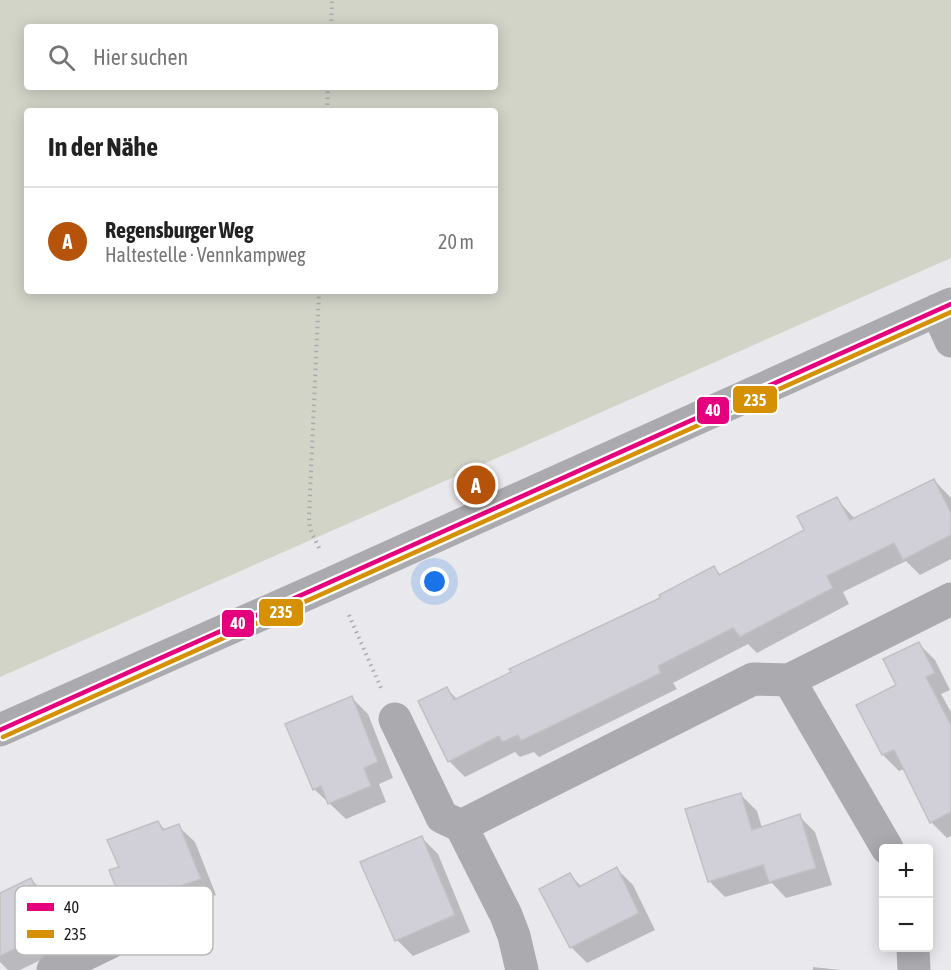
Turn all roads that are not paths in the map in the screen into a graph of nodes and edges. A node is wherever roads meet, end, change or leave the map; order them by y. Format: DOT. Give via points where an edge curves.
graph roads {
  1 [pos="944,307"];
  2 [pos="951,341"];
  3 [pos="951,599"];
  4 [pos="789,680"];
  5 [pos="395,719"];
  6 [pos="0,730"];
  7 [pos="461,826"];
  8 [pos="884,844"];
  9 [pos="913,952"];
  10 [pos="84,955"];
  11 [pos="53,970"];
  12 [pos="522,970"];
  13 [pos="914,970"];
  1 -- 2 [label="street"];
  1 -- 6 [label="street"];
  3 -- 4 [label="street"];
  4 -- 7 [label="street" via="753,679"];
  4 -- 8 [label="street"];
  5 -- 7 [label="street" via="442,817"];
  7 -- 12 [label="street" via="506,915"];
  9 -- 13 [label="street"];
  10 -- 11 [label="street"];
}
